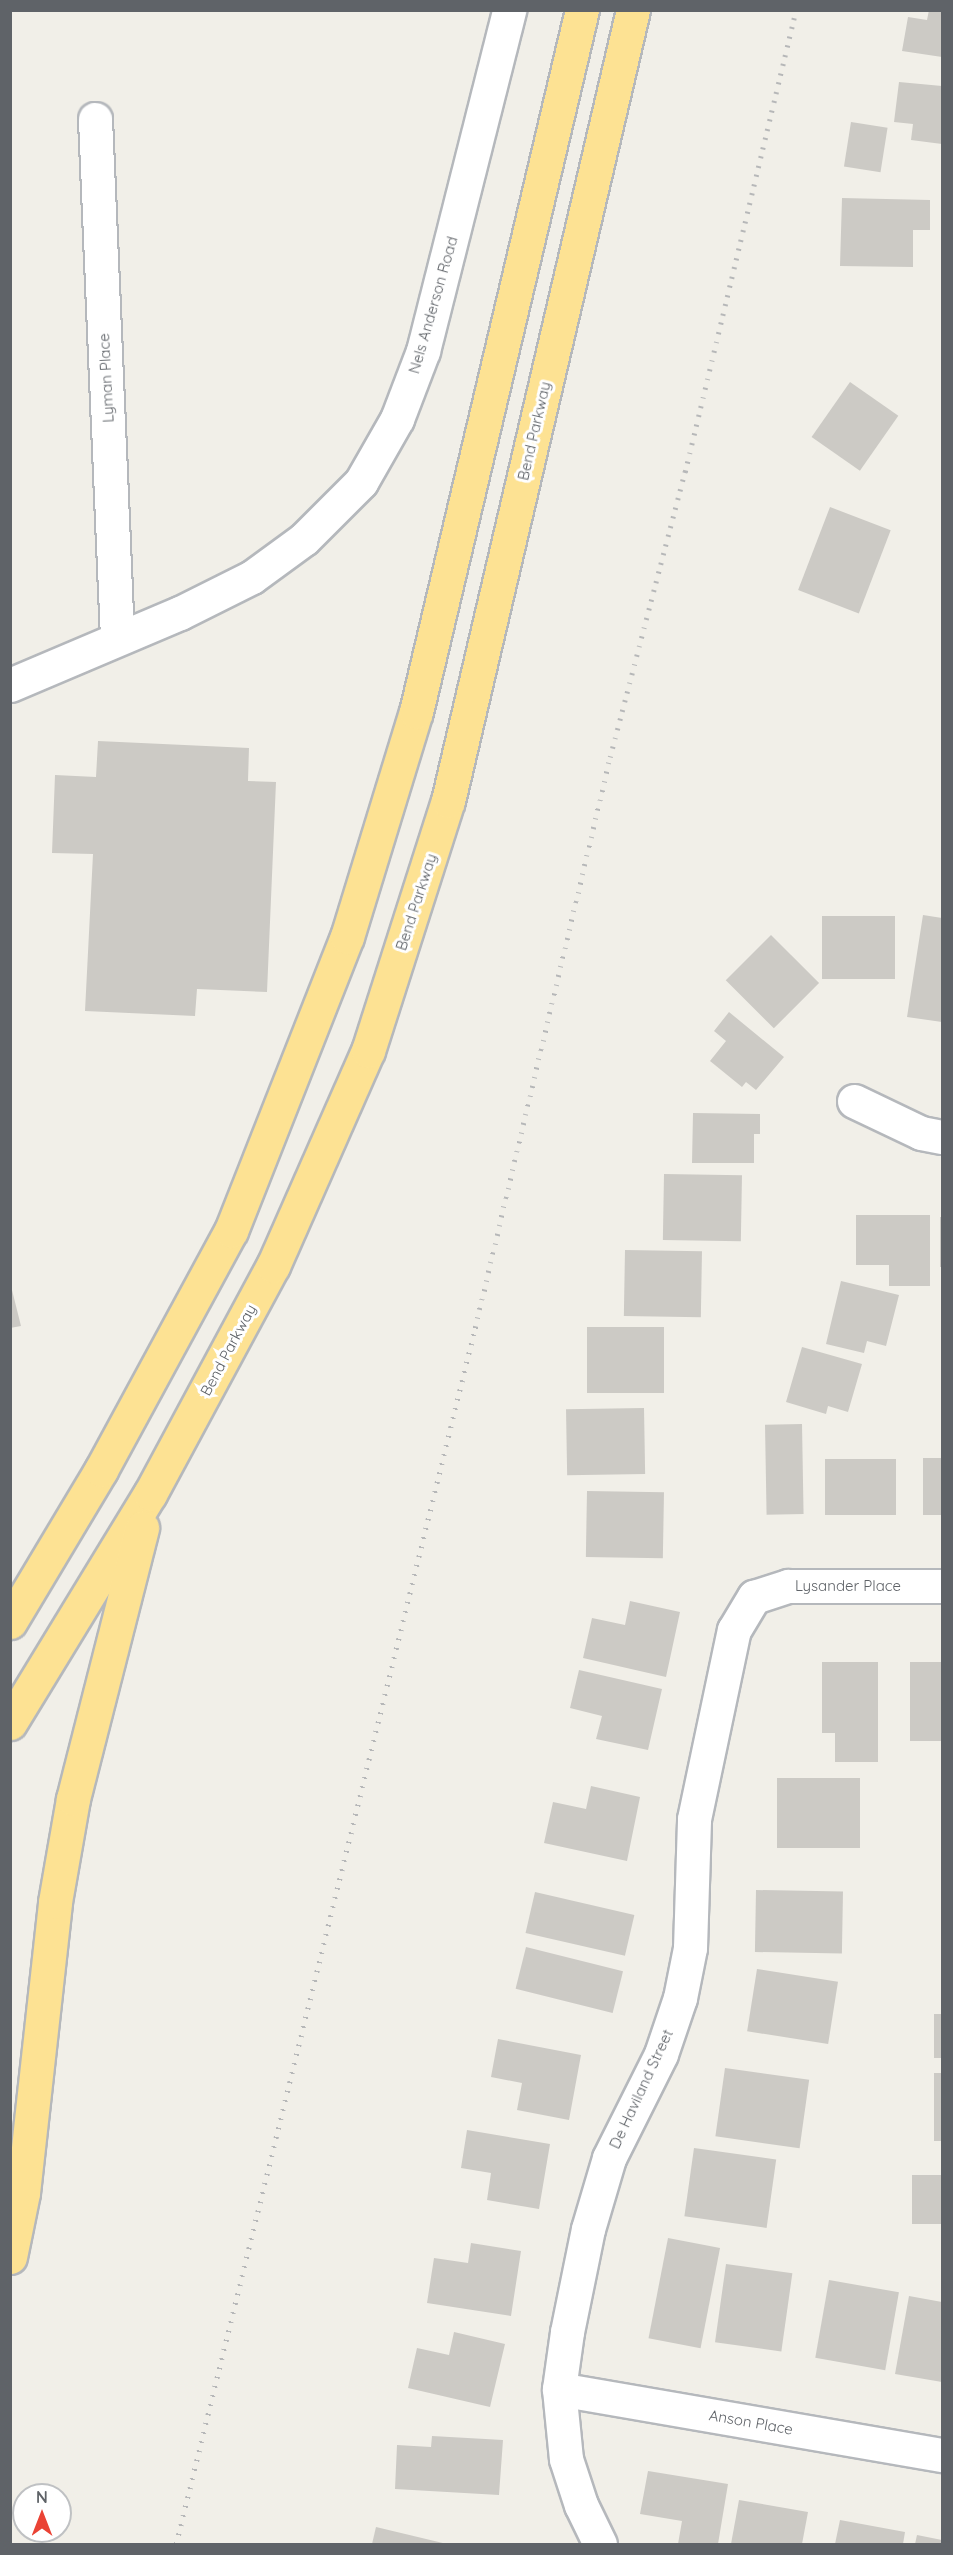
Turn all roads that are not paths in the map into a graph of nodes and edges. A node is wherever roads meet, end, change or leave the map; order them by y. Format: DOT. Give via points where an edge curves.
graph roads {
  1 [pos="509,10"];
  2 [pos="582,10"];
  3 [pos="633,10"];
  4 [pos="94,119"];
  5 [pos="117,637"];
  6 [pos="10,685"];
  7 [pos="854,1101"];
  8 [pos="942,1137"];
  9 [pos="150,1494"];
  10 [pos="942,1586"];
  11 [pos="754,1597"];
  12 [pos="10,1622"];
  13 [pos="10,1723"];
  14 [pos="10,2257"];
  15 [pos="559,2389"];
  16 [pos="942,2455"];
  17 [pos="600,2544"];
  1 -- 5 [label="street, Nels Anderson Road" via="423,351 397,419 361,482 304,539 252,577 180,613"];
  2 -- 12 [label="highway" via="416,712 347,937 231,1231 101,1470"];
  3 -- 9 [label="highway, Bend Parkway" via="448,801 368,1051 273,1266"];
  4 -- 5 [label="street, Lyman Place"];
  5 -- 6 [label="street, Nels Anderson Road"];
  7 -- 8 [label="street" via="921,1133"];
  9 -- 13 [label="highway, Bend Parkway"];
  9 -- 14 [label="highway" via="73,1799 55,1902 23,2193"];
  10 -- 11 [label="street, Lysander Place" via="788,1586"];
  11 -- 15 [label="street, De Haviland Street" via="734,1630 694,1819 690,1948 680,1998 661,2054 609,2157 588,2229"];
  15 -- 16 [label="street, Anson Place"];
  15 -- 17 [label="street, De Haviland Street" via="566,2459 580,2505"];
}
